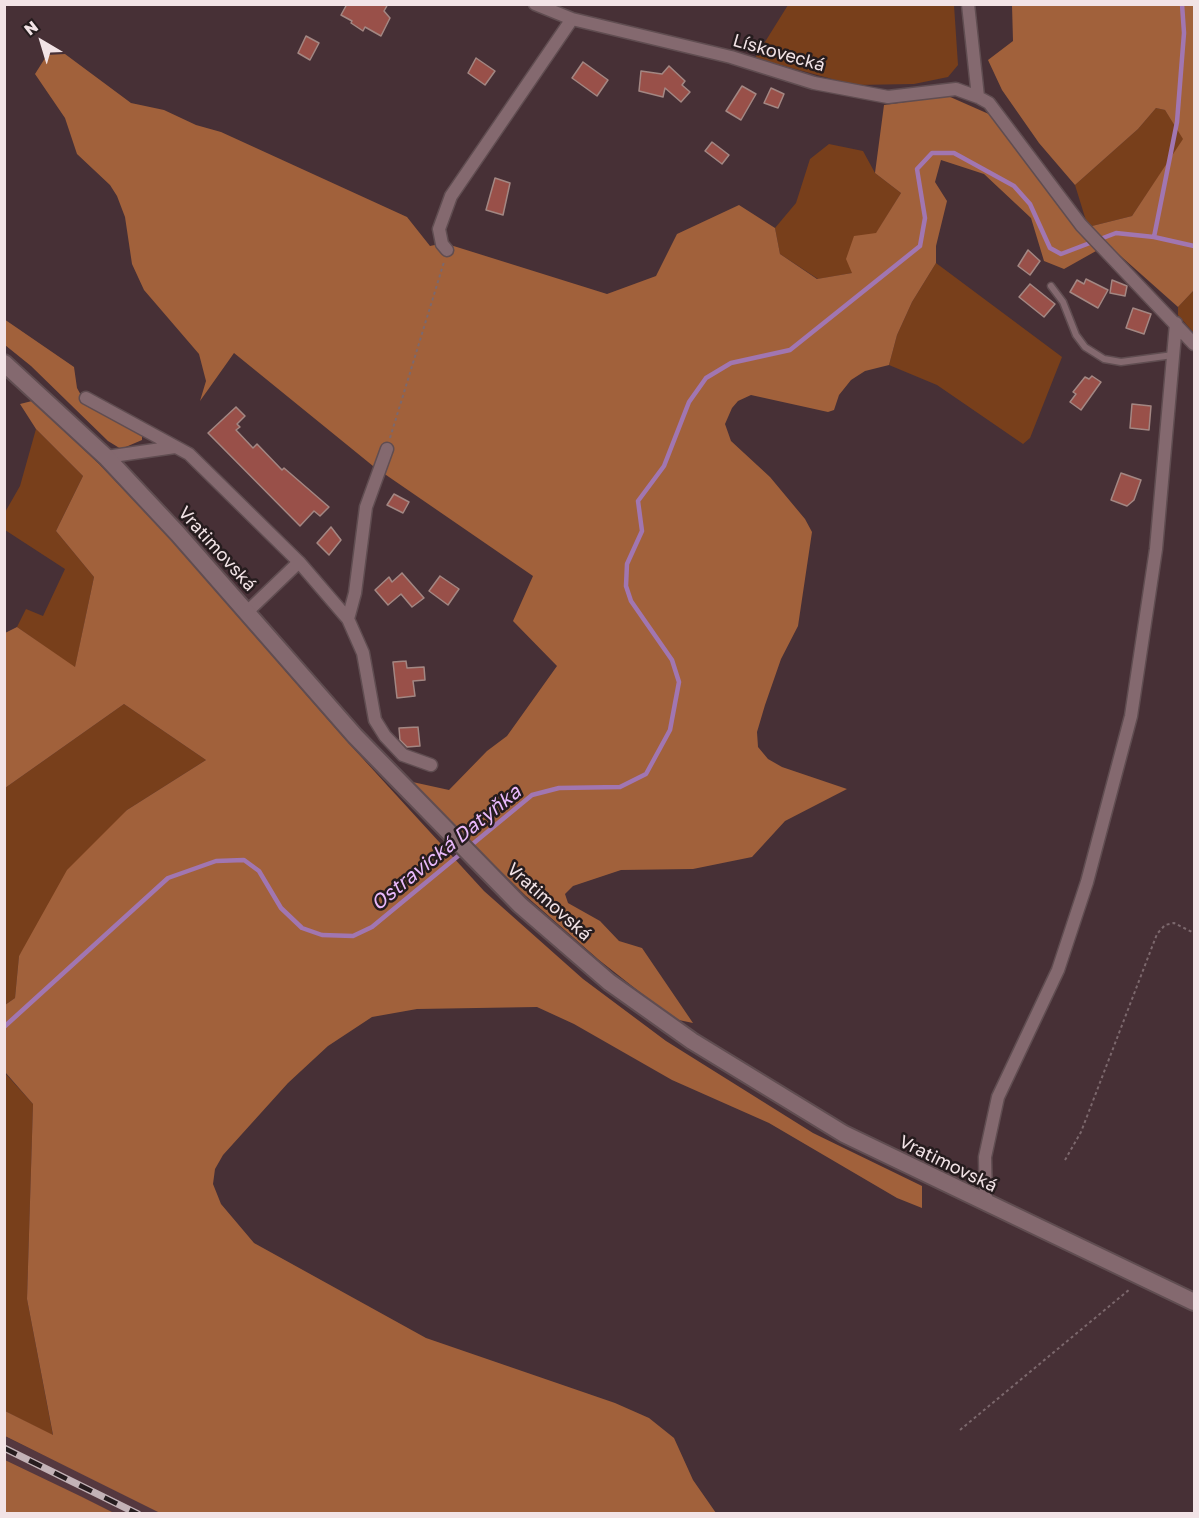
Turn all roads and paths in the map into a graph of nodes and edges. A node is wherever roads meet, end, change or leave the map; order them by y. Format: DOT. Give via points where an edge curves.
graph roads {
  1 [pos="535,4"];
  2 [pos="968,4"];
  3 [pos="572,19"];
  4 [pos="978,97"];
  5 [pos="447,250"];
  6 [pos="1051,286"];
  7 [pos="1176,323"];
  8 [pos="1194,344"];
  9 [pos="1174,355"];
  10 [pos="4,363"];
  11 [pos="86,398"];
  12 [pos="175,447"];
  13 [pos="387,449"];
  14 [pos="106,457"];
  15 [pos="299,562"];
  16 [pos="247,612"];
  17 [pos="348,619"];
  18 [pos="431,765"];
  19 [pos="1194,933"];
  20 [pos="1065,1160"];
  21 [pos="986,1204"];
  22 [pos="1143,1278"];
  23 [pos="1194,1302"];
  24 [pos="960,1430"];
  1 -- 3 [label="street, Lískovecká"];
  2 -- 4 [label="street"];
  3 -- 4 [label="street, Lískovecká" via="731,57 814,83 888,97 956,88"];
  3 -- 5 [label="street" via="451,196 439,229"];
  4 -- 7 [label="street" via="989,103 1081,225"];
  5 -- 13 [label="path"];
  6 -- 9 [label="lane" via="1085,347 1104,359 1121,362"];
  7 -- 8 [label="street"];
  7 -- 9 [label="street"];
  9 -- 21 [label="street" via="1156,549 1131,716 1087,882 1058,970 998,1097 985,1157"];
  10 -- 14 [label="main road, Vratimovská"];
  11 -- 12 [label="street"];
  12 -- 14 [label="street"];
  12 -- 15 [label="street" via="189,454"];
  13 -- 17 [label="street" via="366,507"];
  14 -- 16 [label="main road, Vratimovská"];
  15 -- 16 [label="street"];
  15 -- 17 [label="street"];
  16 -- 21 [label="main road, Vratimovská" via="355,736 520,905 609,982 772,1092 844,1134"];
  17 -- 18 [label="street" via="363,653 375,720 403,755"];
  19 -- 20 [label="path" via="1174,924 1165,925 1157,934 1081,1132"];
  21 -- 22 [label="main road, Vratimovská"];
  22 -- 23 [label="main road, Vratimovská"];
  22 -- 24 [label="path"];
}
